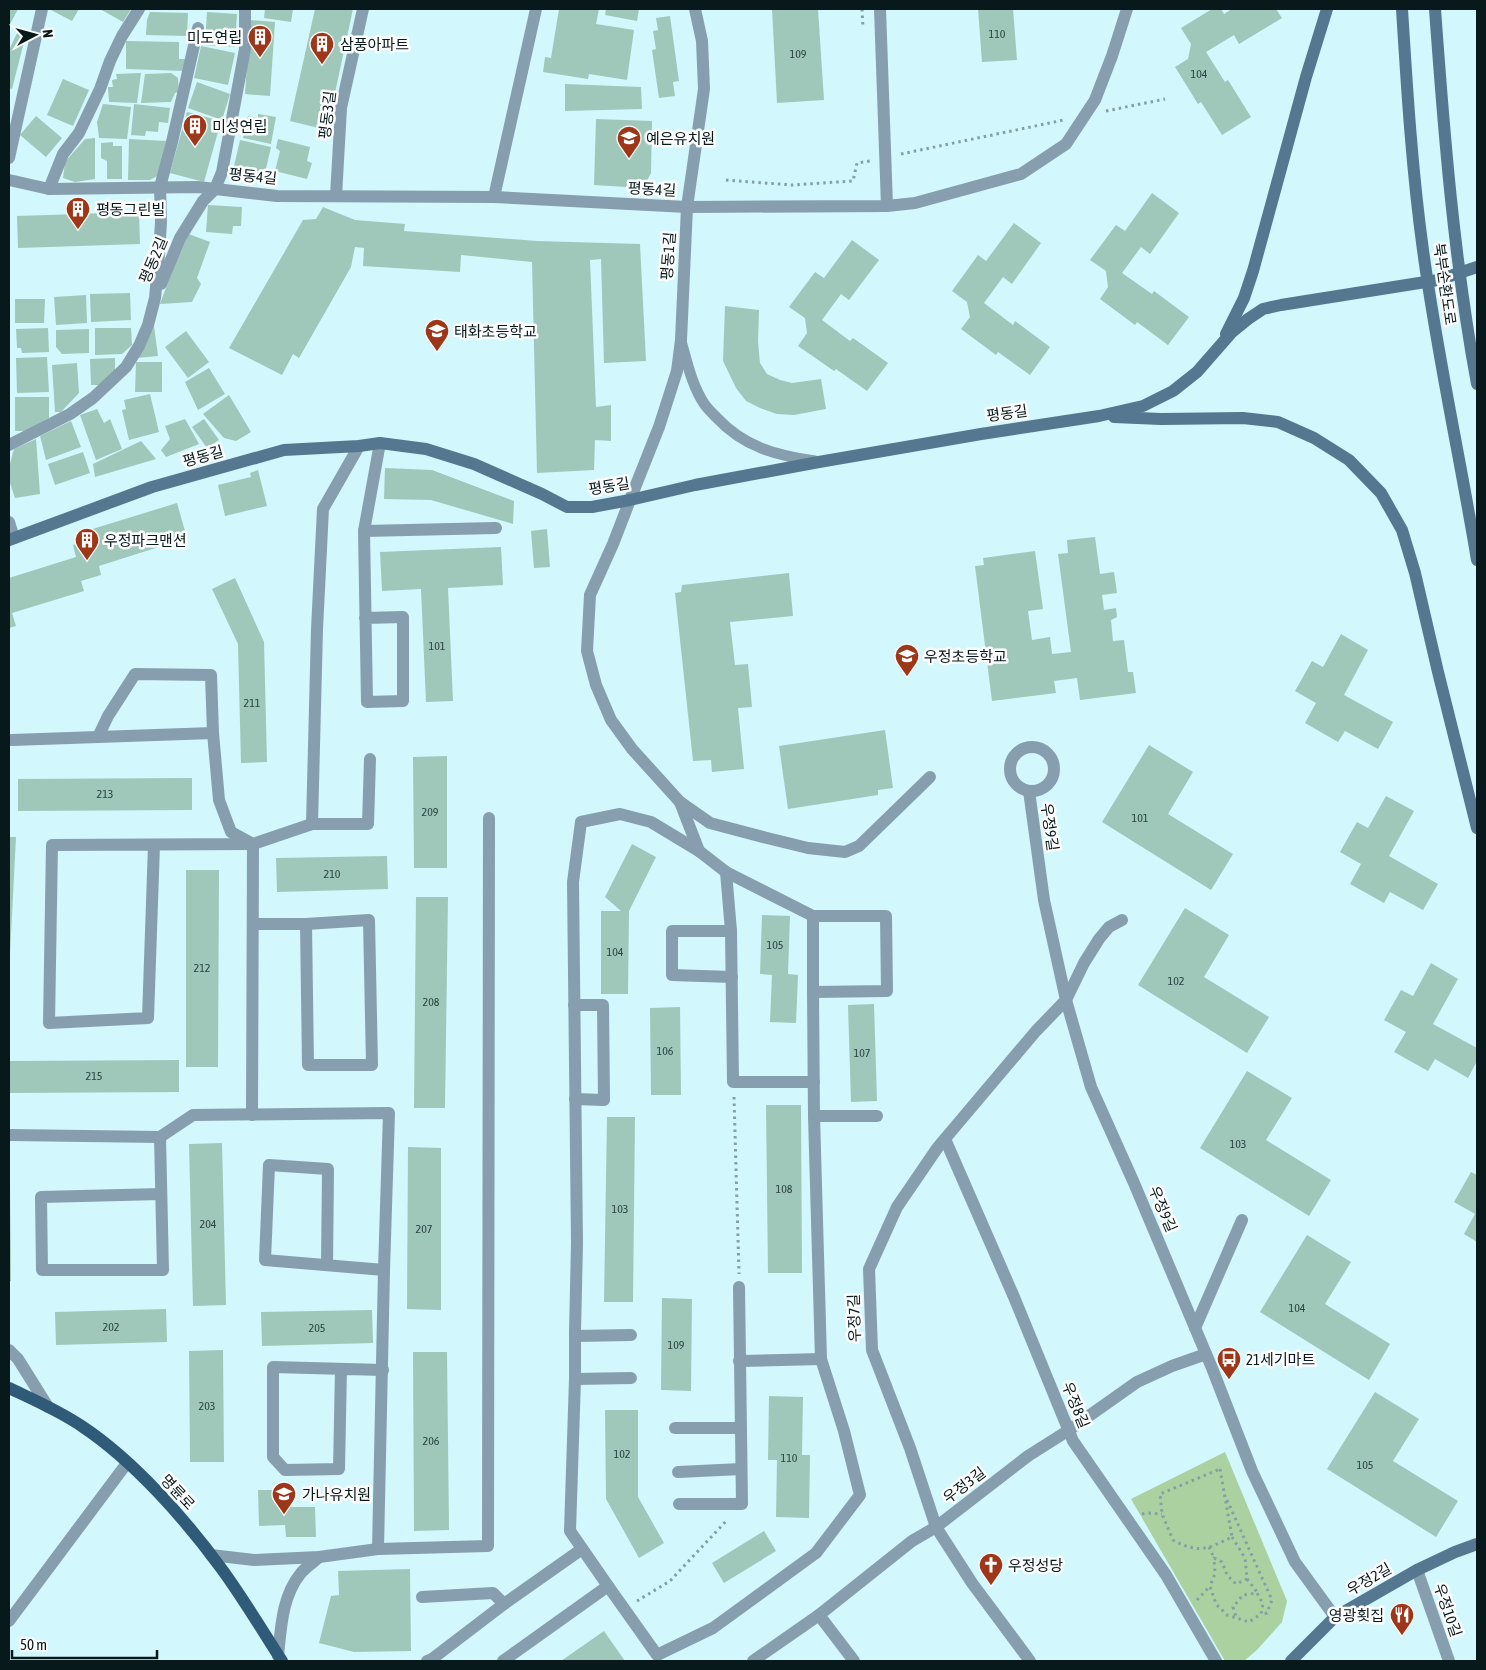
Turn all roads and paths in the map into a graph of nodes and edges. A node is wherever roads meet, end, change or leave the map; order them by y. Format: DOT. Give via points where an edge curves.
graph roads {
  1 [pos="42,9"];
  2 [pos="139,9"];
  3 [pos="245,9"];
  4 [pos="363,9"];
  5 [pos="536,9"];
  6 [pos="695,9"];
  7 [pos="880,9"];
  8 [pos="1127,9"];
  9 [pos="1327,9"];
  10 [pos="1402,9"];
  11 [pos="1435,9"];
  12 [pos="198,28"];
  13 [pos="1164,99"];
  14 [pos="1104,112"];
  15 [pos="1065,120"];
  16 [pos="901,154"];
  17 [pos="9,158"];
  18 [pos="869,161"];
  19 [pos="9,180"];
  20 [pos="726,180"];
  21 [pos="160,187"];
  22 [pos="215,188"];
  23 [pos="48,189"];
  24 [pos="336,196"];
  25 [pos="494,197"];
  26 [pos="887,206"];
  27 [pos="688,207"];
  28 [pos="1477,267"];
  29 [pos="155,298"];
  30 [pos="681,340"];
  31 [pos="1214,353"];
  32 [pos="1477,384"];
  33 [pos="1099,416"];
  34 [pos="10,444"];
  35 [pos="380,444"];
  36 [pos="359,446"];
  37 [pos="819,462"];
  38 [pos="630,500"];
  39 [pos="9,522"];
  40 [pos="496,528"];
  41 [pos="364,531"];
  42 [pos="11,539"];
  43 [pos="1477,560"];
  44 [pos="365,618"];
  45 [pos="213,733"];
  46 [pos="98,737"];
  47 [pos="12,740"];
  48 [pos="370,759"];
  49 [pos="930,777"];
  50 [pos="1028,791"];
  51 [pos="680,802"];
  52 [pos="488,818"];
  53 [pos="312,824"];
  54 [pos="1477,828"];
  55 [pos="154,844"];
  56 [pos="253,844"];
  57 [pos="699,852"];
  58 [pos="726,872"];
  59 [pos="813,916"];
  60 [pos="1122,920"];
  61 [pos="253,924"];
  62 [pos="306,924"];
  63 [pos="731,930"];
  64 [pos="732,977"];
  65 [pos="814,992"];
  66 [pos="1066,1000"];
  67 [pos="574,1005"];
  68 [pos="733,1082"];
  69 [pos="814,1082"];
  70 [pos="575,1099"];
  71 [pos="252,1115"];
  72 [pos="814,1116"];
  73 [pos="877,1116"];
  74 [pos="9,1134"];
  75 [pos="160,1137"];
  76 [pos="945,1139"];
  77 [pos="161,1194"];
  78 [pos="1242,1220"];
  79 [pos="327,1264"];
  80 [pos="384,1270"];
  81 [pos="739,1287"];
  82 [pos="1195,1328"];
  83 [pos="631,1335"];
  84 [pos="575,1336"];
  85 [pos="9,1350"];
  86 [pos="1206,1354"];
  87 [pos="821,1359"];
  88 [pos="739,1361"];
  89 [pos="341,1369"];
  90 [pos="383,1370"];
  91 [pos="631,1378"];
  92 [pos="575,1379"];
  93 [pos="9,1388"];
  94 [pos="48,1407"];
  95 [pos="675,1428"];
  96 [pos="740,1428"];
  97 [pos="1069,1430"];
  98 [pos="127,1463"];
  99 [pos="741,1469"];
  100 [pos="678,1472"];
  101 [pos="1225,1495"];
  102 [pos="679,1504"];
  103 [pos="742,1504"];
  104 [pos="936,1527"];
  105 [pos="1232,1537"];
  106 [pos="1477,1544"];
  107 [pos="1209,1548"];
  108 [pos="378,1549"];
  109 [pos="582,1549"];
  110 [pos="211,1555"];
  111 [pos="319,1557"];
  112 [pos="1214,1558"];
  113 [pos="1417,1570"];
  114 [pos="1247,1579"];
  115 [pos="608,1586"];
  116 [pos="1257,1593"];
  117 [pos="422,1597"];
  118 [pos="504,1604"];
  119 [pos="624,1608"];
  120 [pos="1261,1614"];
  121 [pos="819,1615"];
  122 [pos="1236,1617"];
  123 [pos="1335,1617"];
  124 [pos="9,1621"];
  125 [pos="280,1658"];
  126 [pos="660,1658"];
  127 [pos="427,1661"];
  128 [pos="504,1661"];
  129 [pos="753,1661"];
  130 [pos="854,1661"];
  131 [pos="1030,1661"];
  132 [pos="1216,1661"];
  133 [pos="1291,1661"];
  134 [pos="1449,1661"];
  1 -- 17 [label="street"];
  2 -- 23 [label="street" via="122,36 79,133 63,154"];
  3 -- 22 [label="street, 평동2길" via="245,49 234,115 222,172"];
  4 -- 24 [label="street, 평동3길" via="342,108"];
  5 -- 25 [label="street"];
  6 -- 27 [label="street, 평동1길" via="702,41 704,89"];
  7 -- 26 [label="street"];
  8 -- 26 [label="street, 평동4길" via="1095,100 1066,144 1020,174 915,203"];
  9 -- 31 [label="main road" via="1250,280 1232,324"];
  10 -- 43 [label="main road, 북부순환도로" via="1423,249 1437,345"];
  11 -- 32 [label="main road, 북부순환도로" via="1456,246"];
  12 -- 21 [label="street, 평동2길"];
  13 -- 14 [label="path"];
  15 -- 16 [label="path"];
  18 -- 20 [label="path" via="858,163 854,181 792,185"];
  19 -- 23 [label="street, 평동4길"];
  21 -- 22 [label="street, 평동4길"];
  21 -- 23 [label="street, 평동4길"];
  21 -- 29 [label="street, 평동2길" via="161,222"];
  22 -- 24 [label="street, 평동4길" via="277,196"];
  22 -- 29 [label="street, 평동2길" via="180,238"];
  24 -- 25 [label="street, 평동4길"];
  25 -- 27 [label="street, 평동4길"];
  26 -- 27 [label="street, 평동4길"];
  27 -- 30 [label="street, 평동1길"];
  28 -- 31 [label="main road" via="1438,280 1264,309 1232,332"];
  29 -- 34 [label="street, 평동2길" via="139,346 114,379 70,414"];
  30 -- 37 [label="lane" via="692,379 705,405 725,427 763,450"];
  30 -- 38 [label="street, 평동1길" via="677,371"];
  31 -- 33 [label="main road, 평동길" via="1173,392 1142,406"];
  33 -- 37 [label="main road, 평동길"];
  33 -- 54 [label="main road" via="1243,418 1278,422 1314,438 1349,460 1381,493 1402,530 1416,572"];
  35 -- 36 [label="main road, 평동길"];
  35 -- 38 [label="main road, 평동길" via="426,449 474,464 567,507 592,507"];
  35 -- 41 [label="street"];
  36 -- 42 [label="main road, 평동길" via="284,450 152,487"];
  36 -- 53 [label="street" via="323,510"];
  37 -- 38 [label="main road, 평동길"];
  38 -- 51 [label="street, 평동1길" via="590,595 588,651 596,686 611,720 632,749"];
  39 -- 42 [label="street"];
  40 -- 41 [label="street"];
  41 -- 44 [label="street"];
  44 -- 44 [label="street" via="367,702 404,701 403,617"];
  45 -- 46 [label="street"];
  45 -- 46 [label="street" via="211,675 135,674"];
  45 -- 56 [label="street" via="218,800 231,832"];
  46 -- 47 [label="street"];
  48 -- 53 [label="street" via="368,824"];
  49 -- 51 [label="street" via="859,846 846,852 808,848 710,823"];
  50 -- 66 [label="street, 우정9길" via="1044,900"];
  51 -- 57 [label="street"];
  52 -- 108 [label="street" via="488,1546"];
  53 -- 56 [label="street"];
  55 -- 55 [label="street" via="52,845 49,1023 148,1018"];
  55 -- 56 [label="street"];
  56 -- 61 [label="street"];
  57 -- 58 [label="street"];
  57 -- 67 [label="street" via="652,822 620,814 581,822 573,882"];
  58 -- 59 [label="street"];
  58 -- 63 [label="street"];
  59 -- 65 [label="street"];
  59 -- 65 [label="street" via="886,916 887,991"];
  60 -- 66 [label="street, 우정7길" via="1099,939"];
  61 -- 62 [label="street"];
  61 -- 71 [label="street"];
  62 -- 62 [label="street" via="308,1065 372,1065 370,920"];
  63 -- 64 [label="street"];
  63 -- 64 [label="street" via="672,931 672,975"];
  64 -- 68 [label="street"];
  65 -- 69 [label="street"];
  66 -- 76 [label="street, 우정7길"];
  66 -- 82 [label="street, 우정9길" via="1092,1087"];
  67 -- 70 [label="street"];
  67 -- 70 [label="street" via="603,1005 604,1100"];
  68 -- 69 [label="street"];
  68 -- 81 [label="path"];
  69 -- 72 [label="street"];
  70 -- 84 [label="street"];
  71 -- 75 [label="street" via="193,1116"];
  71 -- 80 [label="street" via="389,1113"];
  72 -- 73 [label="street"];
  72 -- 87 [label="street"];
  74 -- 75 [label="street"];
  75 -- 77 [label="street"];
  76 -- 97 [label="street, 우정8길"];
  76 -- 104 [label="street, 우정7길" via="897,1207 868,1269 872,1350"];
  77 -- 77 [label="street" via="163,1270 42,1270 41,1197"];
  78 -- 82 [label="street"];
  79 -- 79 [label="street" via="265,1260 269,1165 328,1169"];
  79 -- 80 [label="street"];
  80 -- 90 [label="street"];
  81 -- 88 [label="street"];
  82 -- 86 [label="street, 우정9길"];
  83 -- 84 [label="street"];
  84 -- 92 [label="street"];
  85 -- 94 [label="street"];
  86 -- 97 [label="street, 우정3길" via="1137,1382"];
  86 -- 123 [label="street, 우정9길" via="1252,1471 1295,1562"];
  87 -- 88 [label="street"];
  87 -- 126 [label="street" via="860,1495 816,1553 713,1628"];
  88 -- 96 [label="street"];
  89 -- 89 [label="street" via="273,1367 273,1457 285,1470 340,1469"];
  89 -- 90 [label="street"];
  90 -- 108 [label="street"];
  91 -- 92 [label="street"];
  92 -- 109 [label="street" via="570,1531"];
  93 -- 94 [label="main road, 명륜로"];
  94 -- 98 [label="main road, 명륜로" via="83,1426"];
  95 -- 96 [label="street"];
  96 -- 99 [label="street"];
  97 -- 104 [label="street, 우정3길" via="1028,1456"];
  97 -- 132 [label="street, 우정8길" via="1073,1441 1166,1575"];
  98 -- 110 [label="main road, 명륜로"];
  98 -- 124 [label="street"];
  99 -- 100 [label="street"];
  99 -- 103 [label="street"];
  101 -- 105 [label="path"];
  101 -- 107 [label="path" via="1220,1469 1160,1494 1162,1514 1174,1540 1195,1549"];
  101 -- 120 [label="path" via="1272,1600 1268,1613"];
  102 -- 103 [label="street"];
  103 -- 119 [label="path" via="670,1581"];
  104 -- 121 [label="street, 우정3길" via="912,1541"];
  104 -- 131 [label="street, 우정7길" via="972,1583"];
  105 -- 107 [label="path"];
  105 -- 114 [label="path" via="1245,1558"];
  106 -- 113 [label="main road, 우정2길"];
  107 -- 112 [label="path"];
  108 -- 111 [label="street"];
  109 -- 115 [label="street"];
  109 -- 118 [label="street"];
  110 -- 111 [label="street" via="254,1560"];
  110 -- 125 [label="main road, 명륜로"];
  111 -- 125 [label="street" via="301,1573 290,1592 282,1618"];
  112 -- 114 [label="path" via="1222,1562 1236,1584"];
  112 -- 122 [label="path" via="1215,1574 1210,1586 1216,1604 1228,1615"];
  113 -- 123 [label="main road, 우정2길"];
  113 -- 134 [label="street, 우정10길"];
  114 -- 116 [label="path"];
  115 -- 119 [label="street"];
  115 -- 128 [label="street"];
  116 -- 120 [label="path" via="1263,1604"];
  116 -- 122 [label="path" via="1243,1595 1233,1606"];
  117 -- 118 [label="street" via="493,1593"];
  118 -- 127 [label="street"];
  119 -- 126 [label="street"];
  120 -- 122 [label="path" via="1249,1622"];
  121 -- 129 [label="street, 우정3길"];
  121 -- 130 [label="street"];
  123 -- 133 [label="main road, 우정2길"];
}
